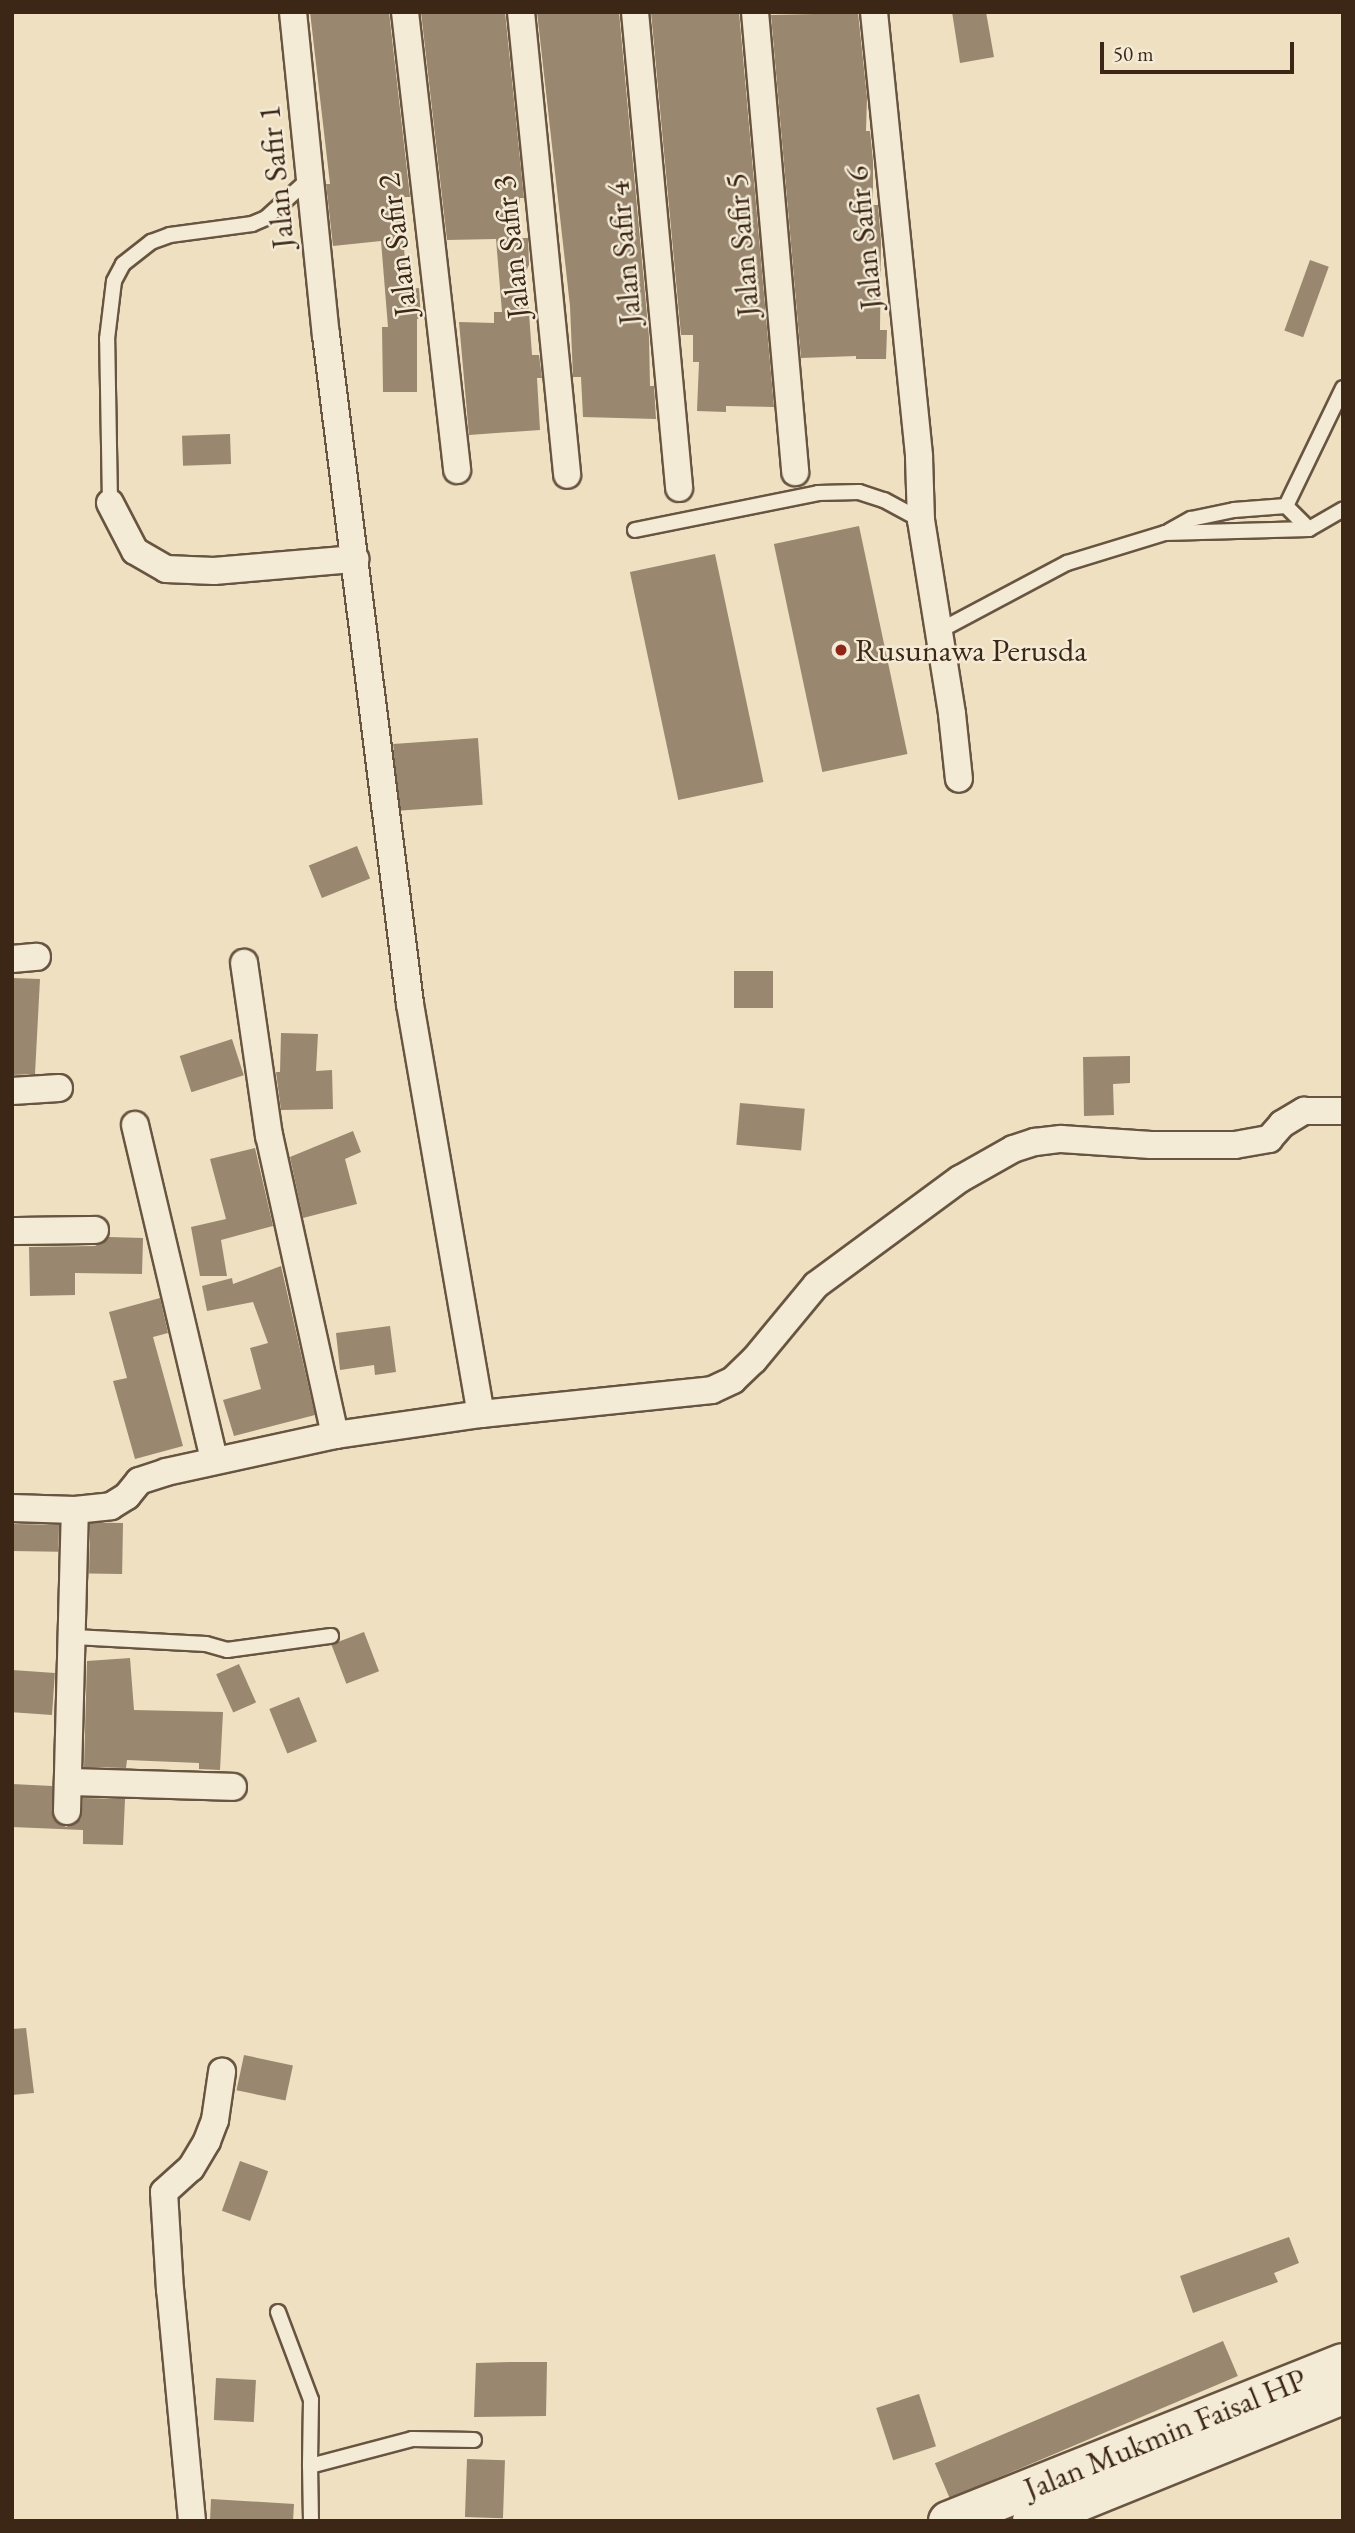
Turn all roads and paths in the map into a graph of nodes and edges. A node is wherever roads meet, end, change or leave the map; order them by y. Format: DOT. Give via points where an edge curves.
graph roads {
  1 [pos="293,12"];
  2 [pos="405,12"];
  3 [pos="521,12"];
  4 [pos="635,12"];
  5 [pos="755,12"];
  6 [pos="874,12"];
  7 [pos="309,179"];
  8 [pos="1343,388"];
  9 [pos="457,470"];
  10 [pos="795,472"];
  11 [pos="567,475"];
  12 [pos="679,488"];
  13 [pos="110,503"];
  14 [pos="1286,506"];
  15 [pos="1343,509"];
  16 [pos="921,520"];
  17 [pos="1309,529"];
  18 [pos="635,530"];
  19 [pos="1166,533"];
  20 [pos="355,559"];
  21 [pos="939,631"];
  22 [pos="959,779"];
  23 [pos="244,963"];
  24 [pos="59,1088"];
  25 [pos="12,1091"];
  26 [pos="1343,1111"];
  27 [pos="135,1125"];
  28 [pos="95,1230"];
  29 [pos="12,1231"];
  30 [pos="481,1414"];
  31 [pos="335,1435"];
  32 [pos="214,1460"];
  33 [pos="12,1508"];
  34 [pos="75,1510"];
  35 [pos="331,1636"];
  36 [pos="74,1637"];
  37 [pos="68,1782"];
  38 [pos="233,1787"];
  39 [pos="67,1811"];
  40 [pos="222,2072"];
  41 [pos="278,2312"];
  42 [pos="1343,2363"];
  43 [pos="1343,2395"];
  44 [pos="474,2440"];
  45 [pos="310,2466"];
  46 [pos="192,2521"];
  47 [pos="312,2521"];
  48 [pos="948,2521"];
  49 [pos="1032,2521"];
  1 -- 7 [label="street, Jalan Safir 1"];
  2 -- 9 [label="street, Jalan Safir 2"];
  3 -- 11 [label="street, Jalan Safir 3"];
  4 -- 12 [label="street, Jalan Safir 4"];
  5 -- 10 [label="street, Jalan Safir 5"];
  6 -- 16 [label="street, Jalan Safir 6" via="919,457"];
  7 -- 13 [label="lane" via="266,218 170,235 151,242 123,264 114,281 107,340"];
  7 -- 20 [label="street, Jalan Safir 1"];
  8 -- 14 [label="lane"];
  13 -- 20 [label="street" via="135,551 166,569 214,571"];
  14 -- 17 [label="lane"];
  14 -- 19 [label="lane" via="1191,519"];
  15 -- 17 [label="lane"];
  16 -- 18 [label="lane" via="859,492 818,493"];
  16 -- 21 [label="street, Jalan Safir 6"];
  17 -- 19 [label="lane"];
  19 -- 21 [label="lane" via="1067,563"];
  20 -- 30 [label="street, Jalan Safir 1" via="410,1004"];
  21 -- 22 [label="street, Jalan Safir 6"];
  23 -- 31 [label="street" via="269,1136"];
  24 -- 25 [label="street"];
  26 -- 30 [label="street" via="1304,1111 1282,1124 1269,1139 1235,1145 1151,1146 1061,1139 1013,1149 960,1179 816,1285 733,1380 712,1390"];
  27 -- 32 [label="street"];
  28 -- 29 [label="street"];
  30 -- 31 [label="street"];
  31 -- 32 [label="street"];
  32 -- 34 [label="street" via="139,1481 111,1506"];
  33 -- 34 [label="street"];
  34 -- 36 [label="street"];
  35 -- 36 [label="lane" via="227,1650 206,1644"];
  36 -- 37 [label="street"];
  37 -- 38 [label="street"];
  37 -- 39 [label="street"];
  40 -- 46 [label="street" via="207,2141 191,2168 164,2192"];
  41 -- 45 [label="lane" via="311,2400"];
  42 -- 48 [label="street, Jalan Mukmin Faisal HP"];
  43 -- 49 [label="street, Jalan Mukmin Faisal HP"];
  44 -- 45 [label="lane" via="412,2439"];
  45 -- 47 [label="lane"];
}
